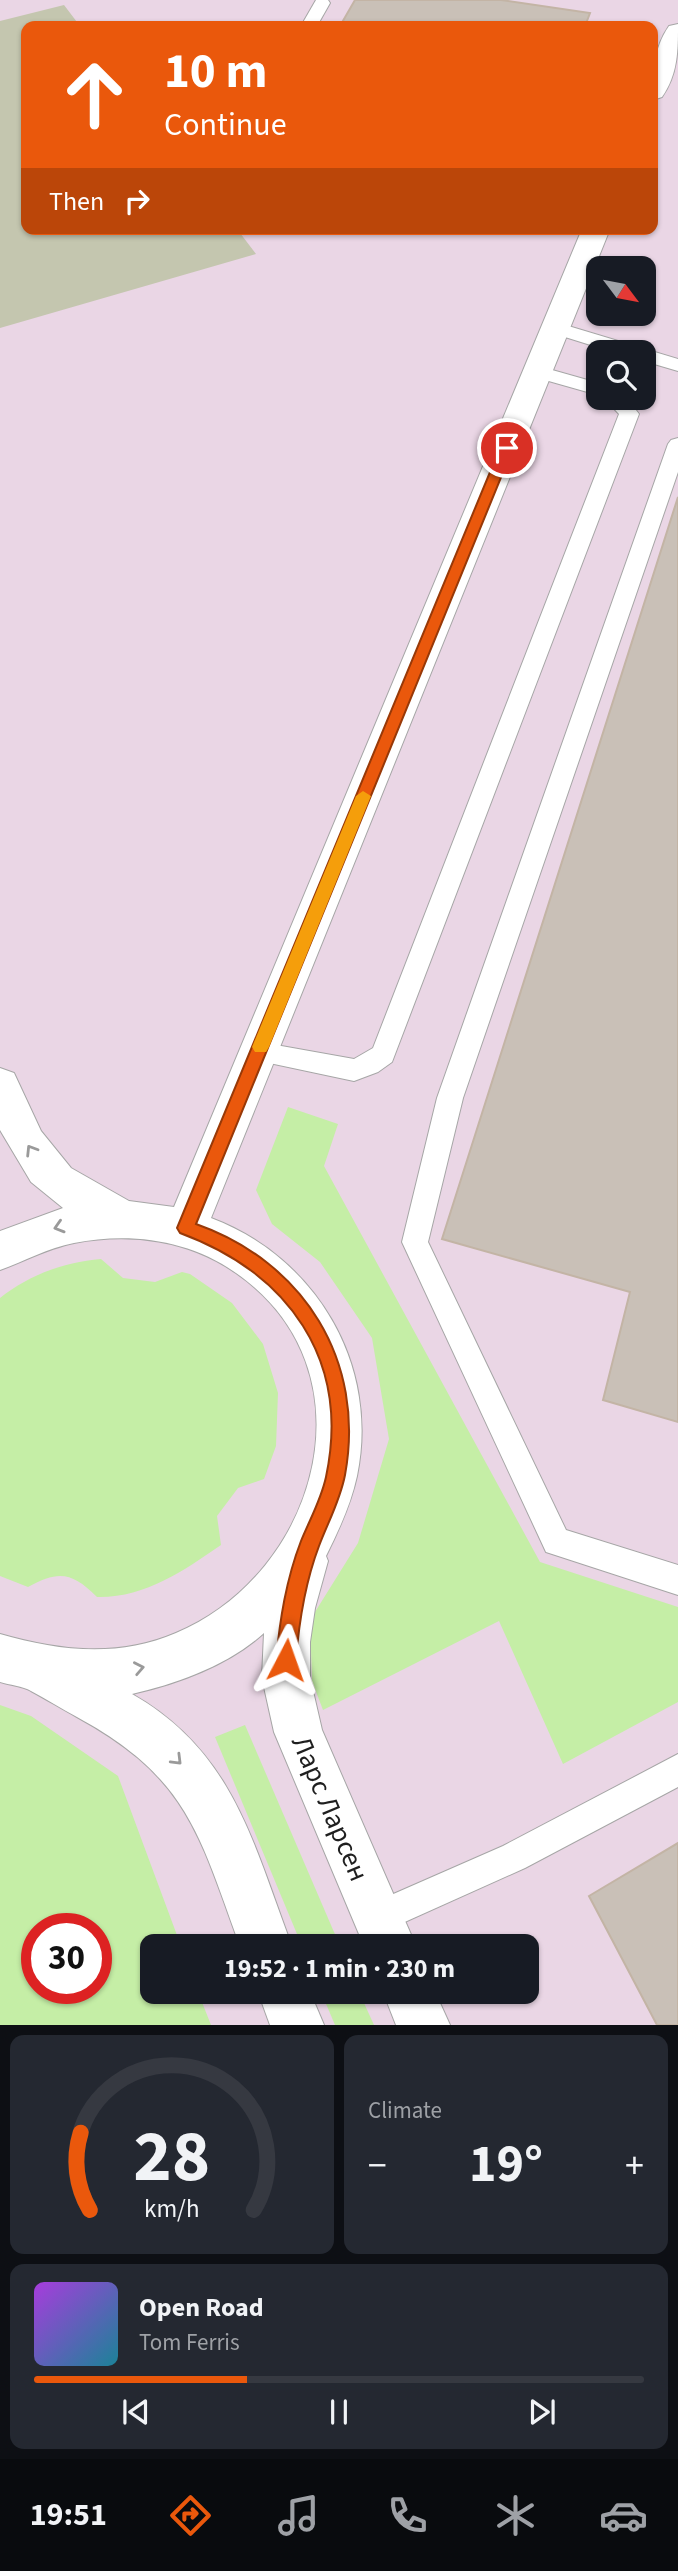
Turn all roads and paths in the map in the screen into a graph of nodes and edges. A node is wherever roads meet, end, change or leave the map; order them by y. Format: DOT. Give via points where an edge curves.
graph roads {
  1 [pos="322,4"];
  2 [pos="312,21"];
  3 [pos="678,31"];
  4 [pos="658,80"];
  5 [pos="594,235"];
  6 [pos="555,328"];
  7 [pos="594,340"];
  8 [pos="656,359"];
  9 [pos="678,365"];
  10 [pos="538,372"];
  11 [pos="586,386"];
  12 [pos="626,410"];
  13 [pos="678,443"];
  14 [pos="258,1052"];
  15 [pos="0,1085"];
  16 [pos="123,1219"];
  17 [pos="186,1228"];
  18 [pos="0,1251"];
  19 [pos="310,1543"];
  20 [pos="678,1580"];
  21 [pos="19,1664"];
  22 [pos="678,1770"];
  23 [pos="384,1932"];
  24 [pos="261,1934"];
  25 [pos="289,2004"];
  26 [pos="414,2004"];
  27 [pos="297,2025"];
  28 [pos="424,2025"];
  1 -- 2 [label="lane"];
  3 -- 4 [label="street"];
  5 -- 6 [label="street"];
  6 -- 7 [label="lane"];
  6 -- 10 [label="street"];
  8 -- 9 [label="lane"];
  10 -- 11 [label="lane"];
  10 -- 14 [label="street"];
  12 -- 14 [label="lane" via="629,414 383,1055 355,1070"];
  13 -- 20 [label="lane" via="450,1098 415,1242 556,1542"];
  14 -- 17 [label="street"];
  16 -- 15 [label="street, one-way" via="69,1190 46,1171 23,1137"];
  16 -- 17 [label="street"];
  16 -- 18 [label="street, one-way" via="72,1223 23,1238"];
  17 -- 19 [label="street" via="216,1239 269,1272 303,1311 324,1348 340,1410 340,1444 325,1511"];
  21 -- 19 [label="street, one-way" via="91,1675 144,1668 195,1650 241,1622 280,1586"];
  19 -- 23 [label="street, Ларс Ларсен" via="290,1608 286,1678 298,1732"];
  21 -- 24 [label="street, one-way" via="158,1741 184,1765 212,1809"];
  22 -- 23 [label="lane"];
  25 -- 27 [label="street"];
  26 -- 28 [label="street"];
}
